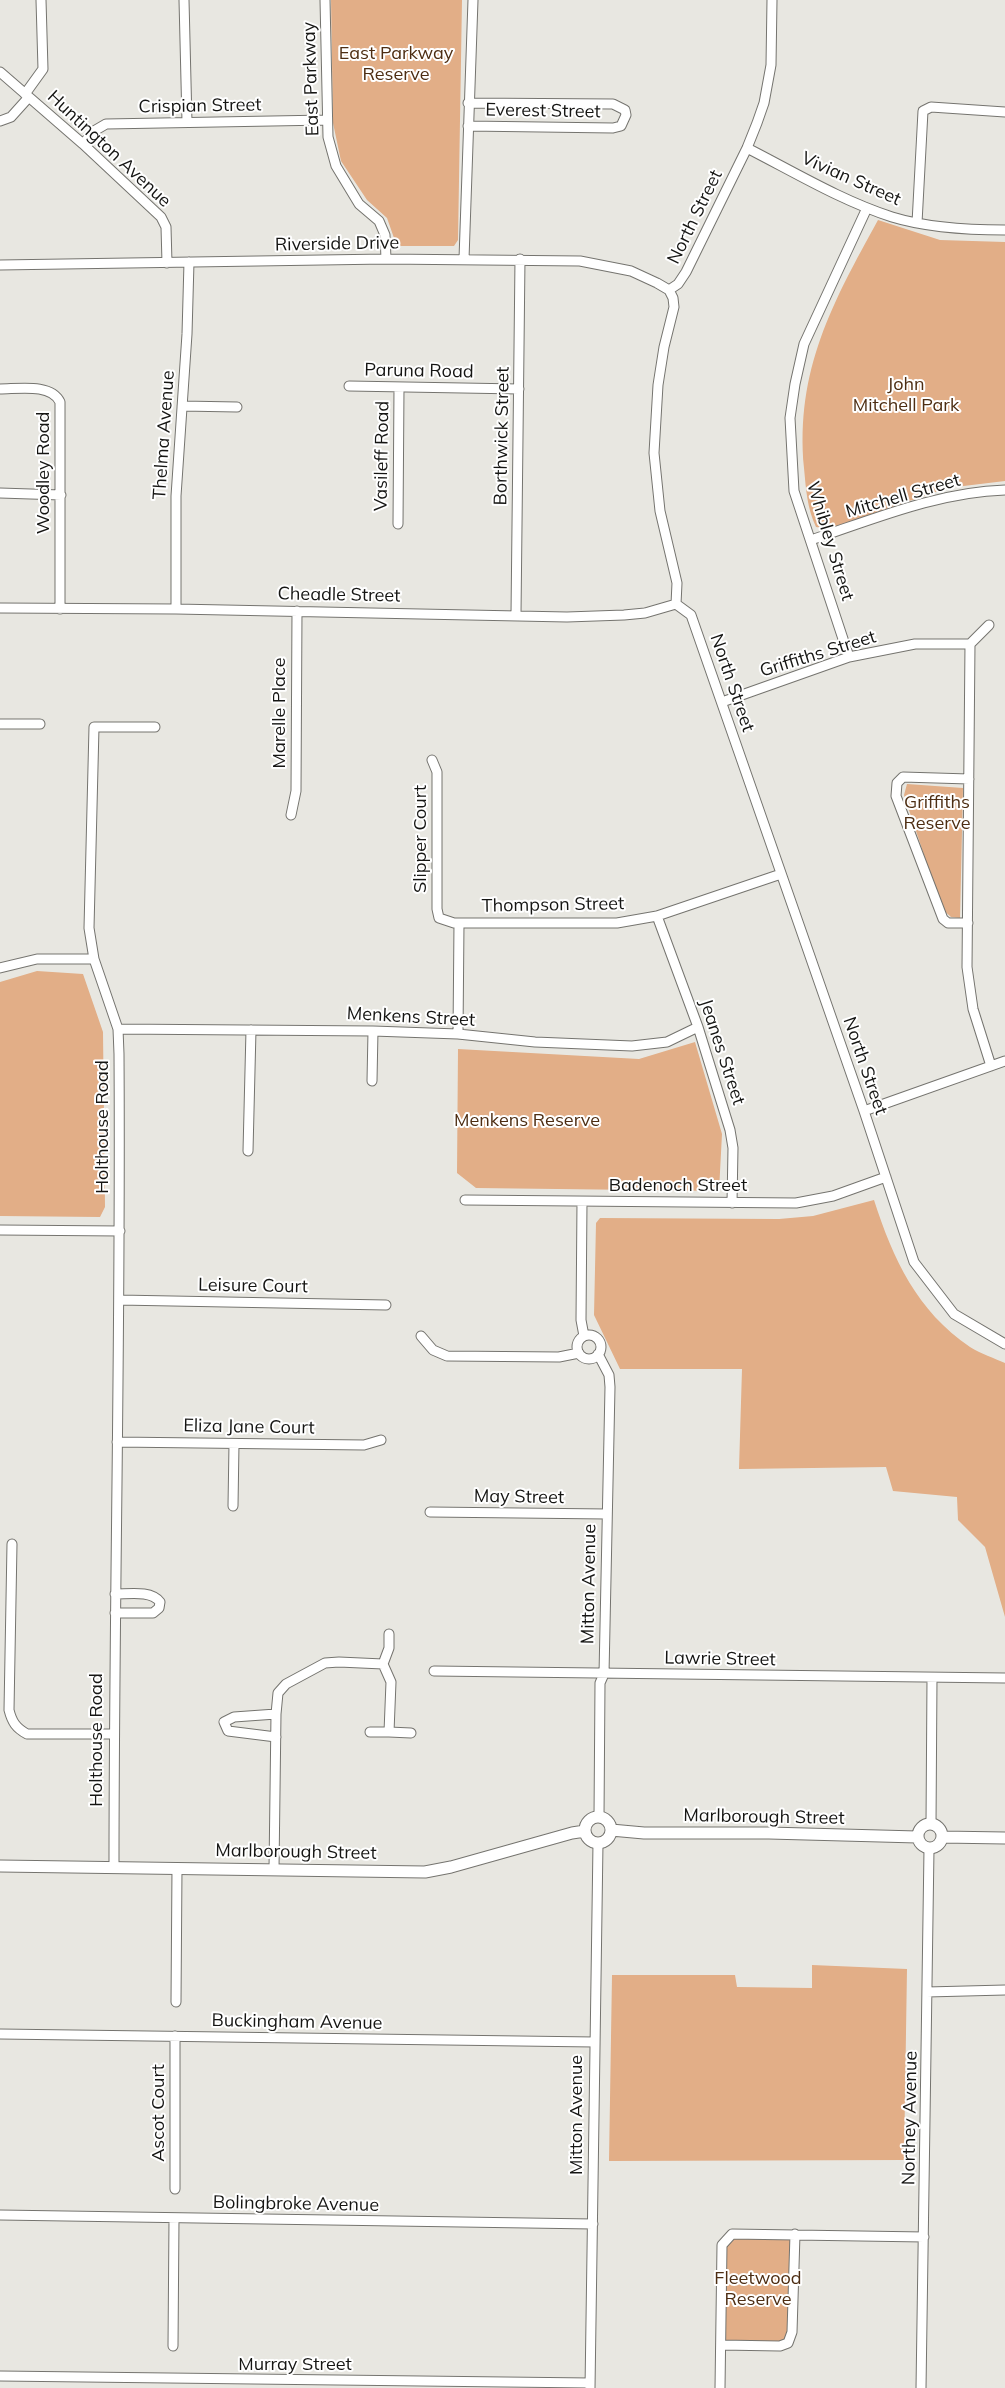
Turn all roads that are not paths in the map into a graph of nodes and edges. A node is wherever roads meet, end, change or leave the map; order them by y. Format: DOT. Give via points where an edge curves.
graph roads {
  1 [pos="42,0"];
  2 [pos="184,0"];
  3 [pos="325,0"];
  4 [pos="472,0"];
  5 [pos="772,0"];
  6 [pos="0,72"];
  7 [pos="27,95"];
  8 [pos="468,103"];
  9 [pos="1005,112"];
  10 [pos="327,120"];
  11 [pos="0,121"];
  12 [pos="187,122"];
  13 [pos="468,126"];
  14 [pos="83,144"];
  15 [pos="747,148"];
  16 [pos="868,208"];
  17 [pos="917,223"];
  18 [pos="1005,230"];
  19 [pos="386,259"];
  20 [pos="464,259"];
  21 [pos="520,259"];
  22 [pos="189,262"];
  23 [pos="167,263"];
  24 [pos="0,265"];
  25 [pos="669,290"];
  26 [pos="349,386"];
  27 [pos="399,388"];
  28 [pos="518,388"];
  29 [pos="0,389"];
  30 [pos="182,406"];
  31 [pos="237,407"];
  32 [pos="1005,490"];
  33 [pos="0,494"];
  34 [pos="61,495"];
  35 [pos="398,524"];
  36 [pos="811,540"];
  37 [pos="676,604"];
  38 [pos="0,608"];
  39 [pos="60,609"];
  40 [pos="176,609"];
  41 [pos="297,611"];
  42 [pos="516,614"];
  43 [pos="989,625"];
  44 [pos="970,644"];
  45 [pos="849,657"];
  46 [pos="722,702"];
  47 [pos="0,724"];
  48 [pos="40,724"];
  49 [pos="155,727"];
  50 [pos="432,760"];
  51 [pos="969,778"];
  52 [pos="290,815"];
  53 [pos="781,874"];
  54 [pos="657,916"];
  55 [pos="439,918"];
  56 [pos="459,923"];
  57 [pos="968,923"];
  58 [pos="94,959"];
  59 [pos="0,968"];
  60 [pos="698,1027"];
  61 [pos="118,1029"];
  62 [pos="251,1030"];
  63 [pos="373,1031"];
  64 [pos="458,1034"];
  65 [pos="1005,1061"];
  66 [pos="991,1066"];
  67 [pos="372,1081"];
  68 [pos="864,1111"];
  69 [pos="248,1151"];
  70 [pos="886,1177"];
  71 [pos="465,1200"];
  72 [pos="582,1202"];
  73 [pos="732,1203"];
  74 [pos="0,1230"];
  75 [pos="120,1231"];
  76 [pos="119,1300"];
  77 [pos="386,1305"];
  78 [pos="421,1336"];
  79 [pos="584,1336"];
  80 [pos="1005,1344"];
  81 [pos="578,1353"];
  82 [pos="598,1354"];
  83 [pos="381,1440"];
  84 [pos="117,1442"];
  85 [pos="234,1444"];
  86 [pos="233,1506"];
  87 [pos="430,1512"];
  88 [pos="607,1514"];
  89 [pos="12,1544"];
  90 [pos="115,1594"];
  91 [pos="115,1613"];
  92 [pos="390,1634"];
  93 [pos="383,1664"];
  94 [pos="434,1671"];
  95 [pos="604,1674"];
  96 [pos="932,1678"];
  97 [pos="1005,1678"];
  98 [pos="276,1714"];
  99 [pos="370,1732"];
  100 [pos="389,1732"];
  101 [pos="411,1733"];
  102 [pos="113,1734"];
  103 [pos="276,1737"];
  104 [pos="599,1817"];
  105 [pos="931,1824"];
  106 [pos="611,1830"];
  107 [pos="585,1831"];
  108 [pos="917,1837"];
  109 [pos="942,1837"];
  110 [pos="1005,1838"];
  111 [pos="598,1843"];
  112 [pos="929,1849"];
  113 [pos="0,1866"];
  114 [pos="114,1868"];
  115 [pos="178,1868"];
  116 [pos="274,1869"];
  117 [pos="1005,1990"];
  118 [pos="927,1992"];
  119 [pos="176,2002"];
  120 [pos="0,2034"];
  121 [pos="175,2036"];
  122 [pos="594,2042"];
  123 [pos="175,2189"];
  124 [pos="0,2215"];
  125 [pos="174,2219"];
  126 [pos="593,2224"];
  127 [pos="795,2234"];
  128 [pos="924,2238"];
  129 [pos="721,2345"];
  130 [pos="173,2346"];
  131 [pos="0,2376"];
  132 [pos="172,2384"];
  133 [pos="590,2386"];
  134 [pos="720,2388"];
  135 [pos="922,2388"];
  1 -- 7 [label="street" via="42,69"];
  2 -- 12 [label="street"];
  3 -- 10 [label="street, East Parkway"];
  4 -- 8 [label="street, Everest Street"];
  5 -- 15 [label="street, North Street" via="767,84 762,110"];
  6 -- 7 [label="street, Huntington Avenue"];
  7 -- 11 [label="street" via="11,116"];
  7 -- 14 [label="street, Huntington Avenue"];
  8 -- 13 [label="street, Everest Street"];
  8 -- 13 [label="street, Everest Street" via="613,104 625,110 626,115 621,126 613,128"];
  9 -- 17 [label="street" via="932,106 923,111"];
  10 -- 12 [label="street, Crispian Street"];
  10 -- 19 [label="street, East Parkway" via="336,166 359,204 379,221 385,235"];
  12 -- 14 [label="street, Crispian Street" via="106,124 94,131"];
  13 -- 20 [label="street, Everest Street"];
  14 -- 23 [label="street, Huntington Avenue" via="160,218 166,227"];
  15 -- 16 [label="street, Vivian Street"];
  15 -- 25 [label="street, North Street" via="686,272"];
  16 -- 17 [label="street, Vivian Street"];
  16 -- 36 [label="street, Whibley Street" via="804,344 794,384 790,438 794,491"];
  17 -- 18 [label="street, Vivian Street"];
  19 -- 20 [label="street, Riverside Drive"];
  19 -- 22 [label="street, Riverside Drive"];
  20 -- 21 [label="street, Riverside Drive"];
  21 -- 25 [label="street, Riverside Drive" via="608,265"];
  21 -- 28 [label="street, Borthwick Street"];
  22 -- 23 [label="street, Riverside Drive"];
  22 -- 30 [label="street, Thelma Avenue"];
  23 -- 24 [label="street, Riverside Drive"];
  25 -- 37 [label="street" via="674,307 658,385 654,453 660,511 677,583"];
  26 -- 27 [label="street, Paruna Road"];
  27 -- 28 [label="street, Paruna Road"];
  27 -- 35 [label="street, Vasileff Road"];
  28 -- 42 [label="street, Borthwick Street"];
  29 -- 34 [label="street, Woodley Road" via="44,390 57,396 61,408"];
  30 -- 31 [label="street"];
  30 -- 40 [label="street, Thelma Avenue" via="176,496"];
  32 -- 36 [label="street, Mitchell Street" via="965,493 931,501"];
  33 -- 34 [label="street"];
  34 -- 39 [label="street, Woodley Road"];
  36 -- 45 [label="street, Whibley Street"];
  37 -- 42 [label="street, Cheadle Street" via="624,615"];
  37 -- 46 [label="street, North Street" via="691,616"];
  38 -- 39 [label="street, Cheadle Street"];
  39 -- 40 [label="street, Cheadle Street"];
  40 -- 41 [label="street, Cheadle Street"];
  41 -- 42 [label="street, Cheadle Street"];
  41 -- 52 [label="street, Marelle Place" via="296,791"];
  43 -- 44 [label="street"];
  44 -- 45 [label="street, Griffiths Street" via="915,644"];
  44 -- 51 [label="street"];
  45 -- 46 [label="street, Griffiths Street"];
  46 -- 53 [label="street, North Street"];
  47 -- 48 [label="street"];
  49 -- 58 [label="street, Holthouse Road" via="94,726 89,928"];
  50 -- 55 [label="street, Slipper Court" via="437,772"];
  51 -- 57 [label="street"];
  51 -- 57 [label="street" via="903,777 897,783 896,796 943,919"];
  53 -- 54 [label="street, Thompson Street"];
  53 -- 68 [label="street, North Street"];
  54 -- 56 [label="street, Thompson Street" via="617,923"];
  54 -- 60 [label="street, Jeanes Street"];
  55 -- 56 [label="street, Thompson Street"];
  56 -- 64 [label="street"];
  57 -- 66 [label="street" via="968,967 973,1009"];
  58 -- 59 [label="street" via="37,960"];
  58 -- 61 [label="street, Holthouse Road"];
  60 -- 64 [label="street, Menkens Street" via="667,1042 632,1046 535,1042"];
  60 -- 73 [label="street, Jeanes Street" via="733,1148"];
  61 -- 62 [label="street, Menkens Street"];
  61 -- 75 [label="street, Holthouse Road"];
  62 -- 63 [label="street, Menkens Street"];
  62 -- 69 [label="street"];
  63 -- 64 [label="street, Menkens Street"];
  63 -- 67 [label="street"];
  65 -- 66 [label="street"];
  66 -- 68 [label="street"];
  68 -- 70 [label="street, North Street"];
  70 -- 73 [label="street, Badenoch Street" via="815,1200"];
  70 -- 80 [label="street, North Street" via="914,1262 933,1289 954,1314"];
  71 -- 72 [label="street, Badenoch Street"];
  72 -- 73 [label="street, Badenoch Street"];
  72 -- 79 [label="street" via="580,1320"];
  74 -- 75 [label="street"];
  75 -- 76 [label="street, Holthouse Road"];
  76 -- 77 [label="street, Leisure Court"];
  76 -- 84 [label="street, Holthouse Road"];
  78 -- 81 [label="street" via="433,1350 447,1356 558,1357"];
  79 -- 81 [label="street" via="578,1341"];
  79 -- 82 [label="street" via="592,1336 599,1342"];
  81 -- 82 [label="street" via="588,1358"];
  82 -- 88 [label="street, Mitton Avenue" via="609,1375"];
  83 -- 85 [label="street, Eliza Jane Court" via="364,1445"];
  84 -- 85 [label="street, Eliza Jane Court"];
  84 -- 90 [label="street, Holthouse Road"];
  85 -- 86 [label="street"];
  87 -- 88 [label="street, May Street"];
  88 -- 95 [label="street, Mitton Avenue"];
  89 -- 102 [label="street" via="11,1720 27,1734"];
  90 -- 91 [label="street, Holthouse Road"];
  90 -- 91 [label="street" via="149,1594 160,1602 153,1613"];
  91 -- 102 [label="street, Holthouse Road"];
  92 -- 93 [label="street"];
  93 -- 98 [label="street" via="325,1663 286,1684 278,1693"];
  93 -- 100 [label="street" via="391,1682"];
  94 -- 95 [label="street, Lawrie Street"];
  95 -- 96 [label="street, Lawrie Street"];
  95 -- 104 [label="street, Mitton Avenue" via="600,1683"];
  96 -- 97 [label="street, Lawrie Street"];
  96 -- 105 [label="street"];
  98 -- 103 [label="street"];
  98 -- 103 [label="street" via="224,1722 228,1731"];
  99 -- 100 [label="street"];
  100 -- 101 [label="street"];
  102 -- 114 [label="street, Holthouse Road"];
  103 -- 116 [label="street"];
  104 -- 106 [label="street" via="608,1822"];
  104 -- 107 [label="street" via="591,1819"];
  105 -- 108 [label="street" via="920,1829"];
  105 -- 109 [label="street" via="940,1829"];
  106 -- 108 [label="street, Marlborough Street"];
  106 -- 111 [label="street" via="607,1840"];
  107 -- 111 [label="street" via="588,1838"];
  107 -- 116 [label="street, Marlborough Street" via="425,1872"];
  108 -- 112 [label="street" via="920,1844"];
  109 -- 110 [label="street"];
  109 -- 112 [label="street" via="937,1846"];
  111 -- 122 [label="street, Mitton Avenue"];
  112 -- 118 [label="street, Northey Avenue"];
  113 -- 114 [label="street, Marlborough Street"];
  114 -- 115 [label="street, Marlborough Street"];
  115 -- 116 [label="street, Marlborough Street"];
  115 -- 119 [label="street"];
  117 -- 118 [label="street"];
  118 -- 128 [label="street, Northey Avenue"];
  120 -- 121 [label="street, Buckingham Avenue"];
  121 -- 122 [label="street, Buckingham Avenue"];
  121 -- 123 [label="street, Ascot Court"];
  122 -- 126 [label="street, Mitton Avenue"];
  124 -- 125 [label="street, Bolingbroke Avenue"];
  125 -- 126 [label="street, Bolingbroke Avenue"];
  125 -- 130 [label="street"];
  126 -- 133 [label="street, Mitton Avenue"];
  127 -- 128 [label="street"];
  127 -- 129 [label="street" via="792,2332 788,2343 780,2346"];
  127 -- 129 [label="street" via="732,2234 726,2238 722,2245"];
  128 -- 135 [label="street, Northey Avenue"];
  129 -- 134 [label="street"];
  131 -- 132 [label="street, Murray Street"];
  132 -- 133 [label="street, Murray Street"];
}
